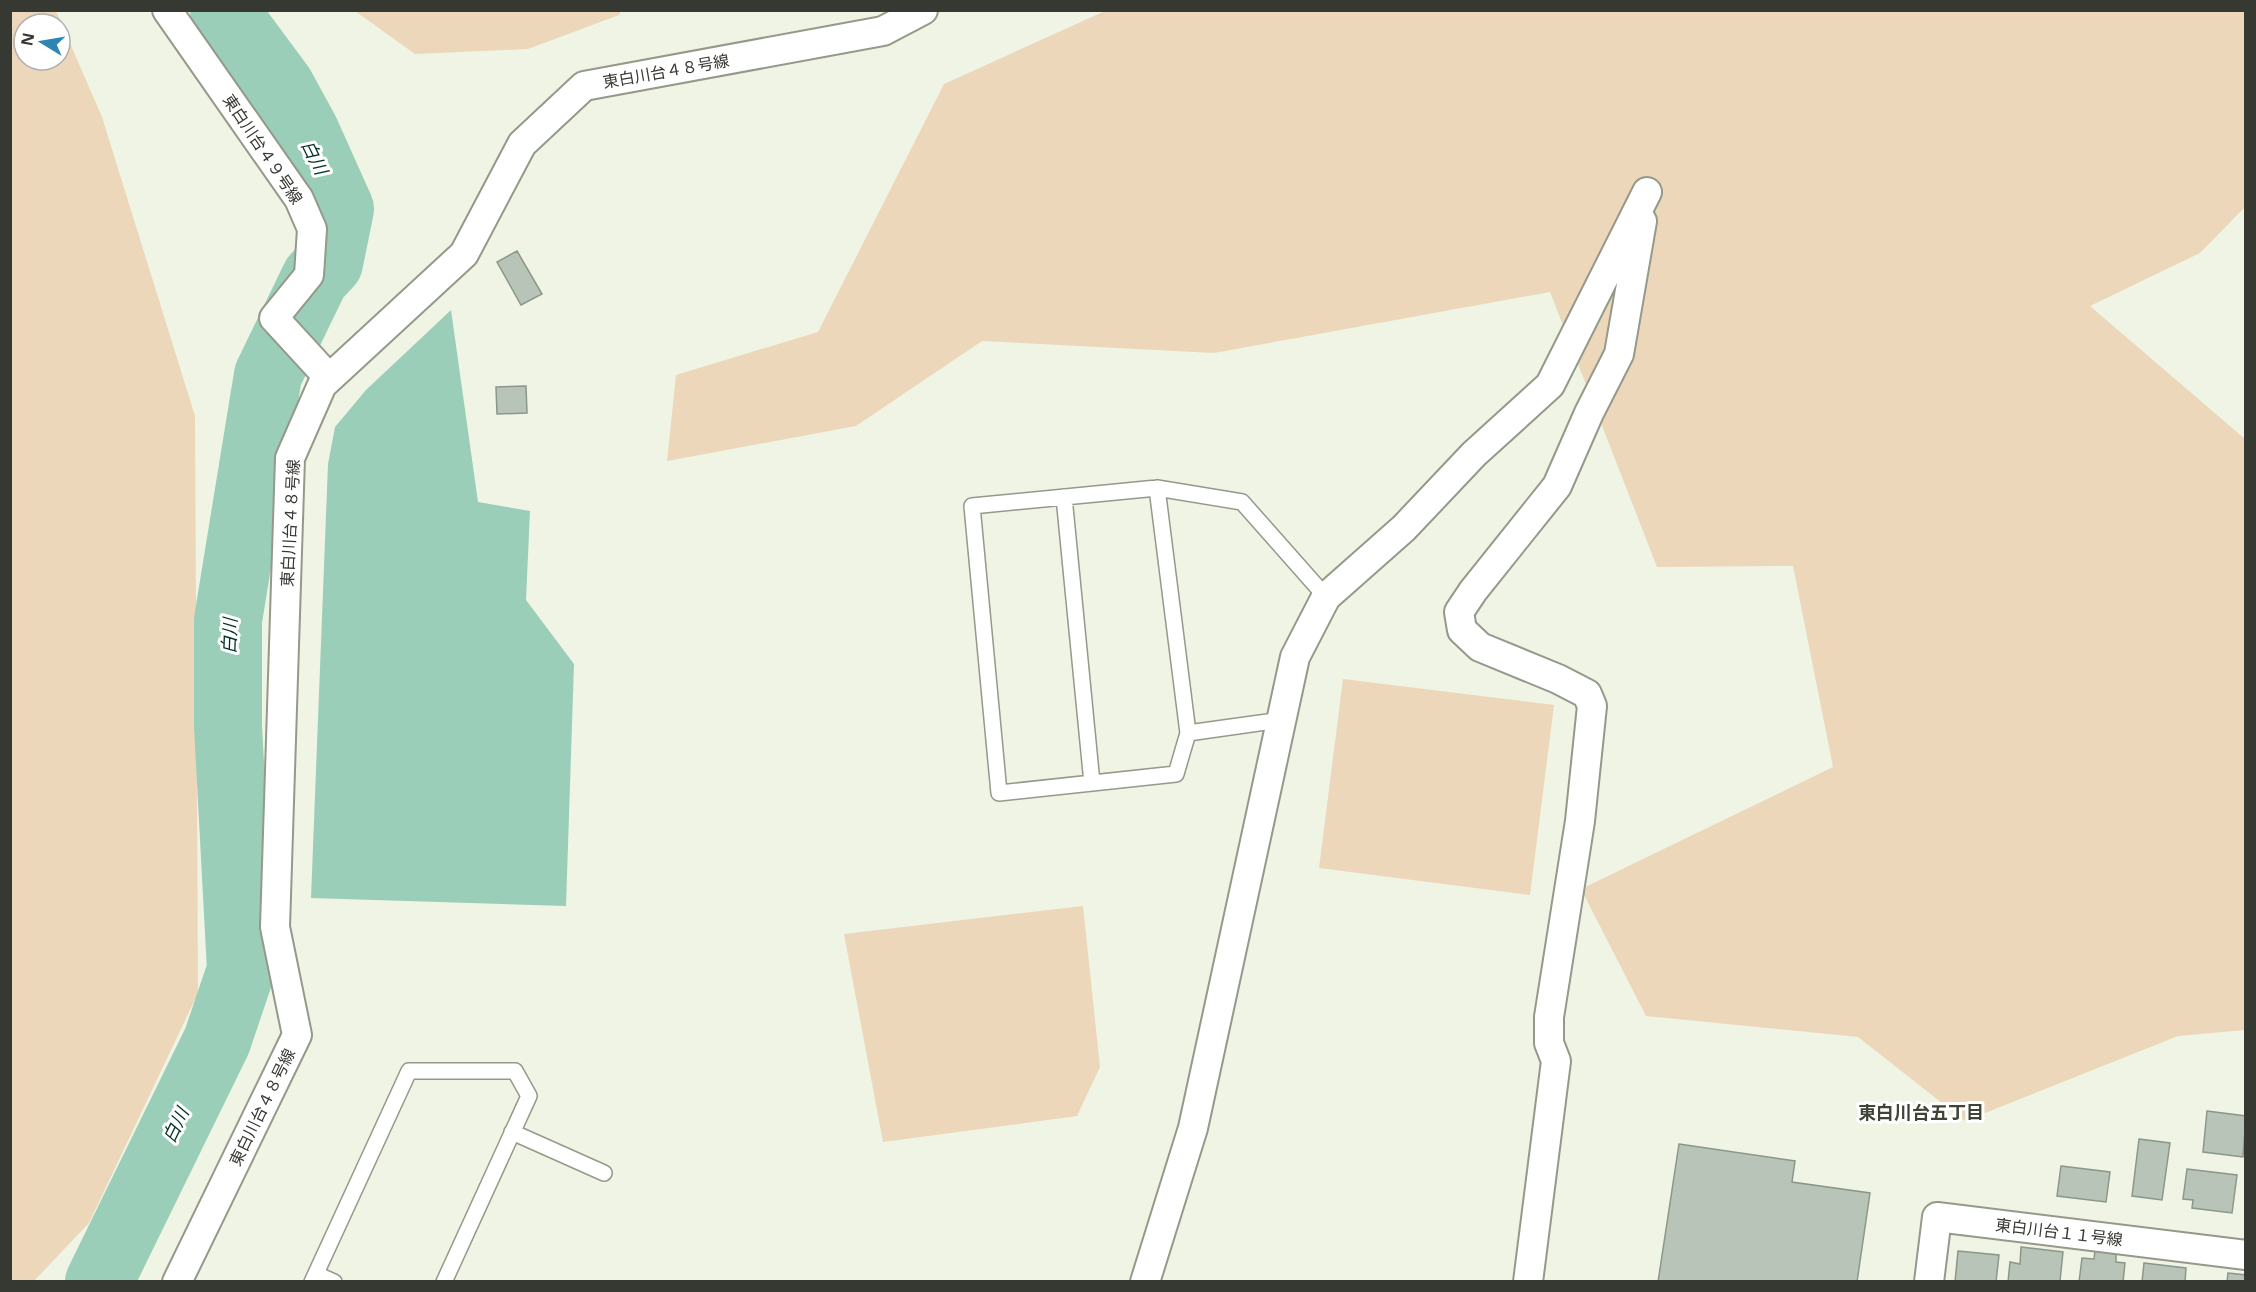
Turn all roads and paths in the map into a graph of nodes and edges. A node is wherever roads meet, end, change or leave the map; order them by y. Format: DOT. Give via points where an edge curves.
graph roads {
  1 [pos="167,10"];
  2 [pos="923,10"];
  3 [pos="329,378"];
  4 [pos="1157,488"];
  5 [pos="1064,497"];
  6 [pos="1326,597"];
  7 [pos="1281,720"];
  8 [pos="1188,732"];
  9 [pos="1092,783"];
  10 [pos="512,1132"];
  11 [pos="604,1173"];
  12 [pos="2246,1256"];
  13 [pos="314,1278"];
  14 [pos="177,1281"];
  15 [pos="334,1281"];
  16 [pos="444,1281"];
  17 [pos="1145,1281"];
  18 [pos="1528,1281"];
  19 [pos="1929,1281"];
  1 -- 3 [label="street, 東白川台４９号線" via="299,199 312,230 309,274 274,318"];
  2 -- 3 [label="street, 東白川台４８号線" via="883,31 584,86 522,144 464,254"];
  3 -- 14 [label="street, 東白川台４８号線" via="322,385 291,458 275,927 297,1035"];
  4 -- 5 [label="lane"];
  4 -- 6 [label="lane" via="1242,502"];
  4 -- 8 [label="lane"];
  5 -- 9 [label="lane"];
  5 -- 9 [label="lane" via="972,506 999,793"];
  6 -- 7 [label="street" via="1295,657"];
  6 -- 18 [label="street" via="1404,528 1473,454 1550,385 1647,192 1619,354 1557,486 1459,612 1462,630 1480,647 1587,694 1592,706 1580,821 1549,1017 1548,1043 1556,1061"];
  7 -- 8 [label="lane"];
  7 -- 17 [label="street" via="1193,1128"];
  8 -- 9 [label="lane" via="1176,774"];
  10 -- 11 [label="lane"];
  10 -- 13 [label="lane" via="529,1096 515,1071 409,1071"];
  10 -- 16 [label="lane"];
  12 -- 19 [label="street, 東白川台１１号線" via="1937,1217"];
  13 -- 15 [label="lane"];
}
